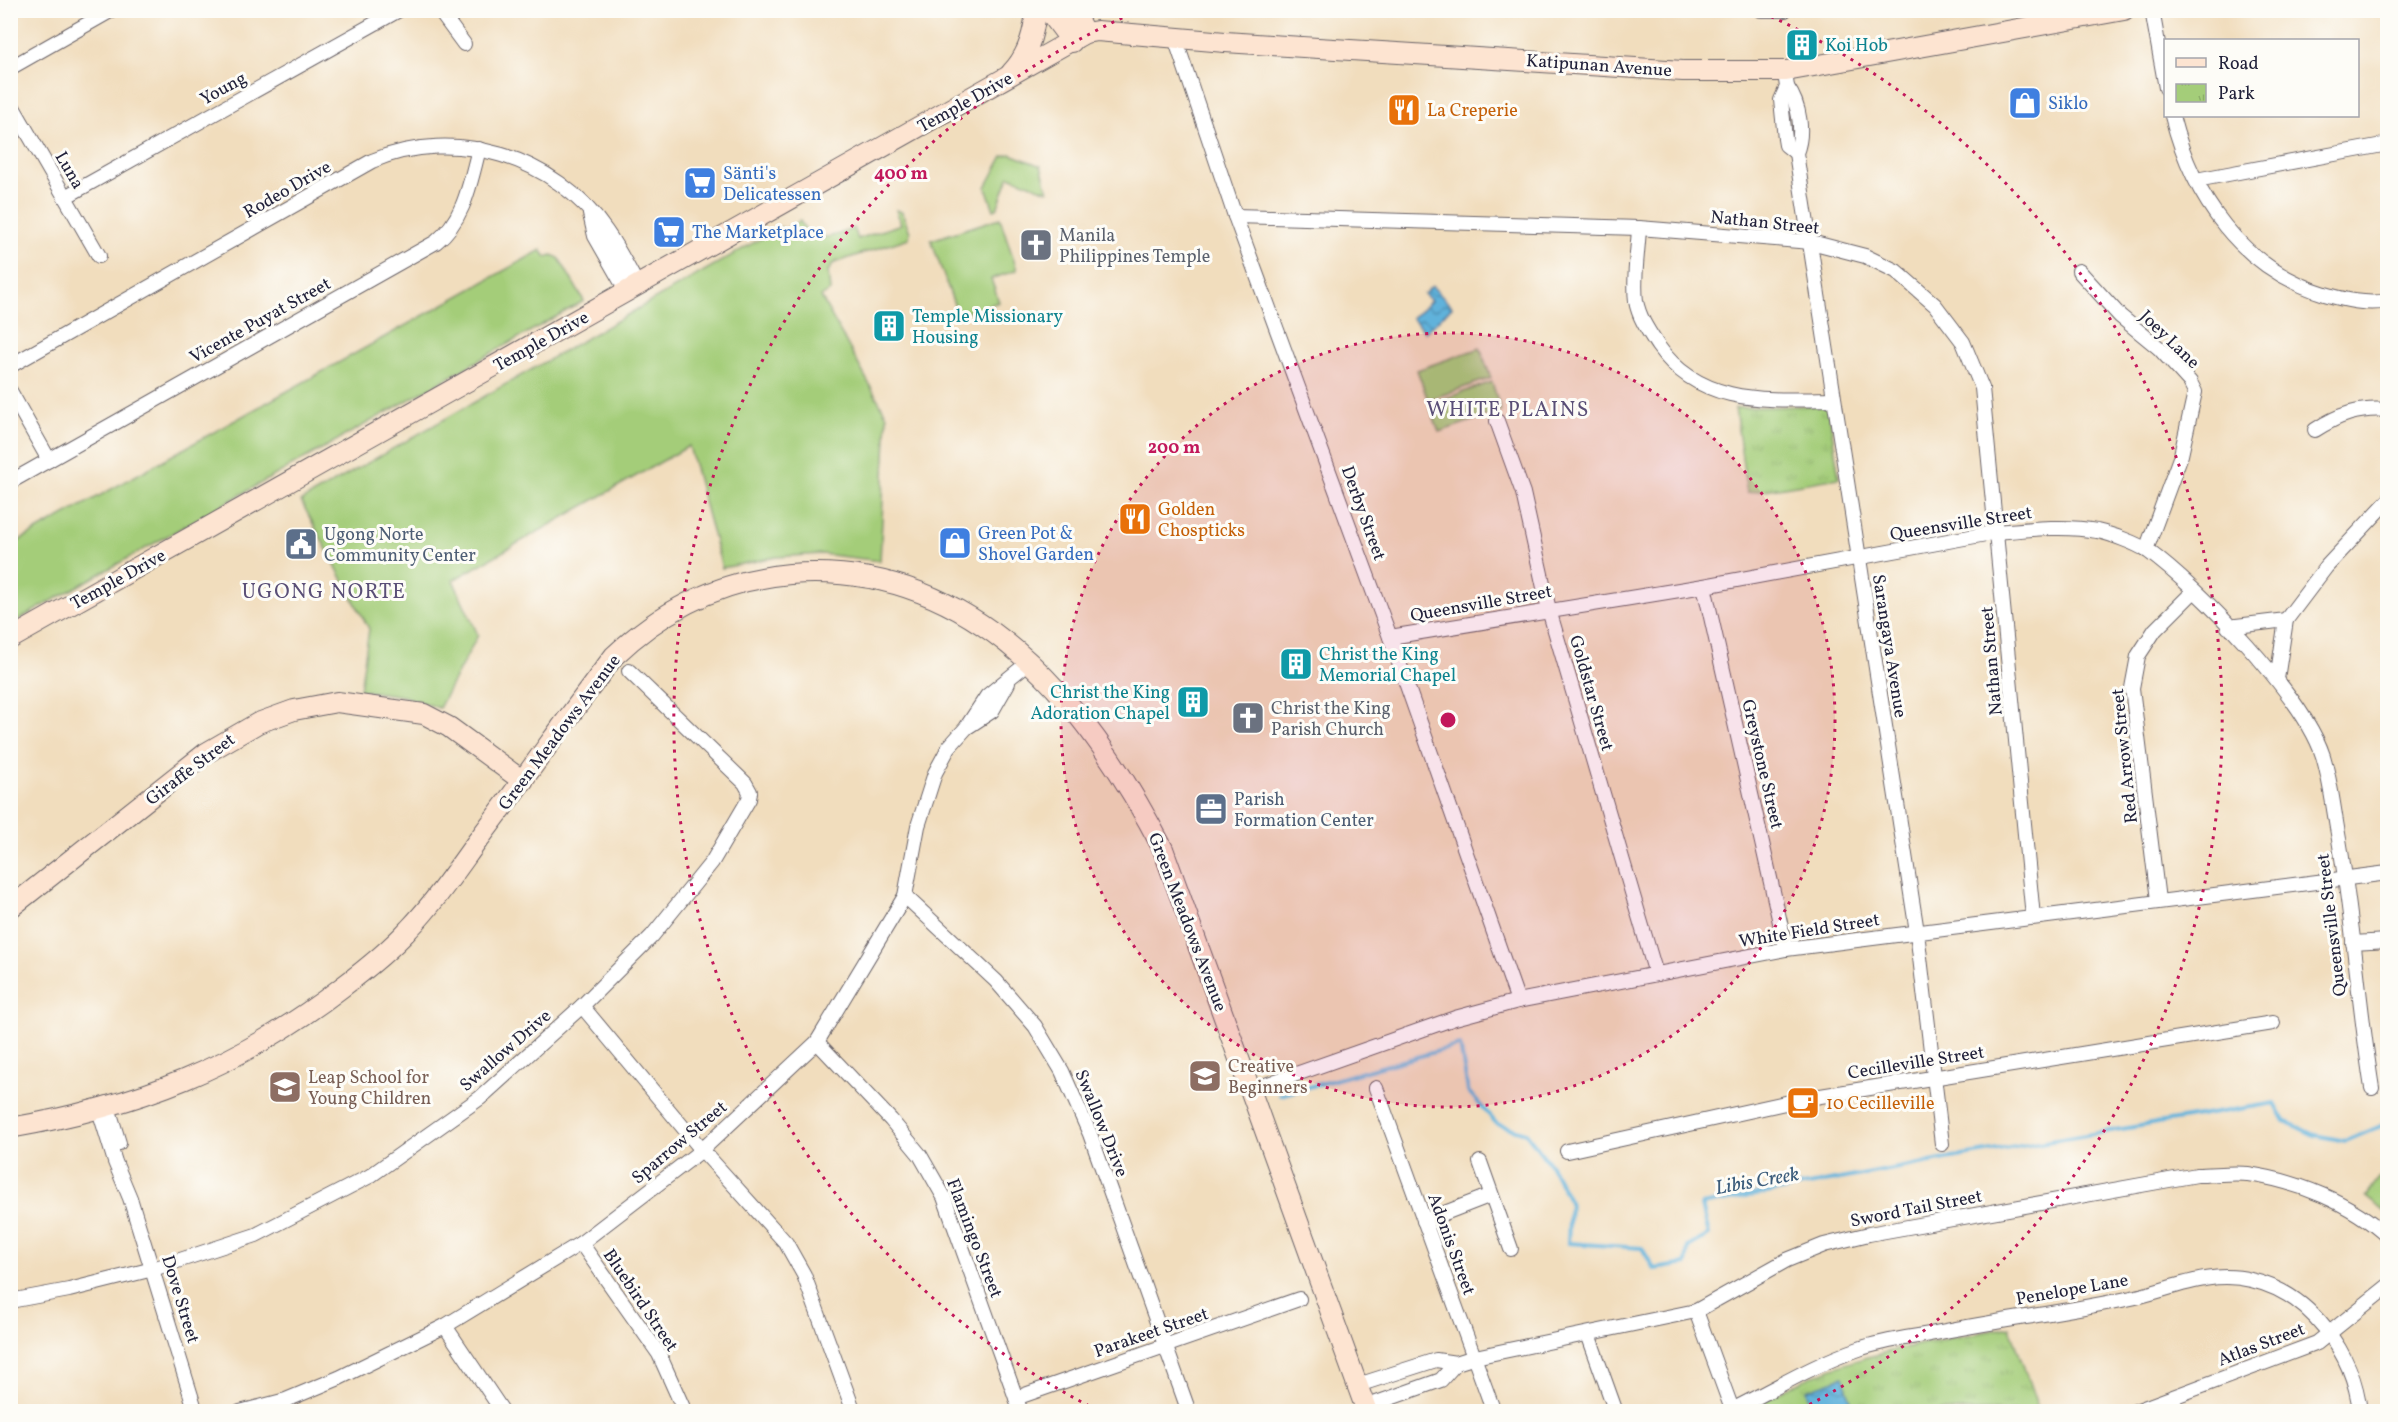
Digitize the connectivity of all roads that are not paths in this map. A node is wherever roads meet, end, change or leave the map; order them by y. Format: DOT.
graph roads {
  1 [pos="112,10"];
  2 [pos="399,10"];
  3 [pos="439,10"];
  4 [pos="1036,10"];
  5 [pos="1048,10"];
  6 [pos="1072,10"];
  7 [pos="1761,10"];
  8 [pos="1785,10"];
  9 [pos="2124,10"];
  10 [pos="2152,10"];
  11 [pos="1079,37"];
  12 [pos="1175,38"];
  13 [pos="464,44"];
  14 [pos="10,68"];
  15 [pos="2164,77"];
  16 [pos="1786,79"];
  17 [pos="1000,83"];
  18 [pos="10,102"];
  19 [pos="2172,117"];
  20 [pos="2388,144"];
  21 [pos="479,149"];
  22 [pos="2196,180"];
  23 [pos="65,196"];
  24 [pos="1235,216"];
  25 [pos="1639,228"];
  26 [pos="1811,242"];
  27 [pos="99,256"];
  28 [pos="2079,271"];
  29 [pos="632,289"];
  30 [pos="2388,301"];
  31 [pos="10,366"];
  32 [pos="10,391"];
  33 [pos="1833,399"];
  34 [pos="2388,410"];
  35 [pos="1497,421"];
  36 [pos="2315,430"];
  37 [pos="48,460"];
  38 [pos="10,482"];
  39 [pos="2388,501"];
  40 [pos="1998,532"];
  41 [pos="2146,550"];
  42 [pos="1858,559"];
  43 [pos="1704,586"];
  44 [pos="2193,592"];
  45 [pos="1549,610"];
  46 [pos="2286,620"];
  47 [pos="2228,627"];
  48 [pos="1390,638"];
  49 [pos="10,639"];
  50 [pos="1029,662"];
  51 [pos="628,671"];
  52 [pos="2277,679"];
  53 [pos="523,781"];
  54 [pos="2388,873"];
  55 [pos="2346,878"];
  56 [pos="905,896"];
  57 [pos="2158,900"];
  58 [pos="10,909"];
  59 [pos="2033,917"];
  60 [pos="1917,932"];
  61 [pos="2388,941"];
  62 [pos="2353,943"];
  63 [pos="1786,949"];
  64 [pos="1656,974"];
  65 [pos="1518,1001"];
  66 [pos="582,1006"];
  67 [pos="2273,1023"];
  68 [pos="816,1042"];
  69 [pos="1935,1077"];
  70 [pos="1376,1088"];
  71 [pos="2372,1088"];
  72 [pos="1251,1090"];
  73 [pos="104,1109"];
  74 [pos="10,1128"];
  75 [pos="1942,1144"];
  76 [pos="702,1150"];
  77 [pos="1567,1152"];
  78 [pos="1480,1162"];
  79 [pos="1491,1195"];
  80 [pos="1424,1221"];
  81 [pos="2388,1237"];
  82 [pos="580,1243"];
  83 [pos="1511,1250"];
  84 [pos="153,1269"];
  85 [pos="2388,1286"];
  86 [pos="1299,1299"];
  87 [pos="10,1301"];
  88 [pos="1696,1311"];
  89 [pos="446,1326"];
  90 [pos="2329,1332"];
  91 [pos="1588,1334"];
  92 [pos="1164,1346"];
  93 [pos="1475,1357"];
  94 [pos="1456,1363"];
  95 [pos="1358,1385"];
  96 [pos="1018,1405"];
  97 [pos="1366,1409"];
  98 [pos="1732,1411"];
  99 [pos="196,1412"];
  100 [pos="240,1412"];
  101 [pos="503,1412"];
  102 [pos="685,1412"];
  103 [pos="854,1412"];
  104 [pos="1189,1412"];
  105 [pos="1494,1412"];
  106 [pos="1616,1412"];
  107 [pos="2133,1412"];
  108 [pos="2360,1412"];
  1 -- 14 [label="street"];
  2 -- 23 [label="street, Young"];
  3 -- 13 [label="street"];
  4 -- 17 [label="street"];
  5 -- 11 [label="street"];
  6 -- 11 [label="street"];
  7 -- 8 [label="street"];
  9 -- 16 [label="street, Katipunan Avenue"];
  10 -- 15 [label="street"];
  11 -- 12 [label="street, Katipunan Avenue"];
  11 -- 17 [label="street, Temple Drive"];
  12 -- 16 [label="street, Katipunan Avenue"];
  12 -- 24 [label="street, Derby Street"];
  16 -- 26 [label="street, Sarangaya Avenue"];
  17 -- 29 [label="street, Temple Drive"];
  18 -- 23 [label="street, Luna"];
  19 -- 22 [label="street"];
  20 -- 22 [label="street"];
  21 -- 29 [label="street, Rodeo Drive"];
  21 -- 31 [label="street, Rodeo Drive"];
  21 -- 37 [label="street, Vicente Puyat Street"];
  22 -- 30 [label="street"];
  23 -- 27 [label="street, Luna"];
  24 -- 25 [label="street, Nathan Street"];
  24 -- 48 [label="street, Derby Street"];
  25 -- 26 [label="street, Nathan Street"];
  25 -- 33 [label="street"];
  26 -- 33 [label="street, Sarangaya Avenue"];
  26 -- 40 [label="street, Nathan Street"];
  28 -- 41 [label="street, Joey Lane"];
  29 -- 49 [label="street, Temple Drive"];
  32 -- 37 [label="street"];
  33 -- 42 [label="street, Sarangaya Avenue"];
  34 -- 36 [label="street"];
  35 -- 45 [label="street, Goldstar Street"];
  37 -- 38 [label="street, Vicente Puyat Street"];
  39 -- 46 [label="street"];
  40 -- 41 [label="street, Queensville Street"];
  40 -- 42 [label="street, Queensville Street"];
  40 -- 59 [label="street, Nathan Street"];
  41 -- 44 [label="street, Queensville Street"];
  42 -- 43 [label="street, Queensville Street"];
  42 -- 60 [label="street, Sarangaya Avenue"];
  43 -- 45 [label="street, Queensville Street"];
  43 -- 63 [label="street, Greystone Street"];
  44 -- 47 [label="street, Queensville Street"];
  44 -- 57 [label="street, Red Arrow Street"];
  45 -- 48 [label="street, Queensville Street"];
  45 -- 64 [label="street, Goldstar Street"];
  46 -- 47 [label="street"];
  46 -- 52 [label="street"];
  47 -- 52 [label="street, Queensville Street"];
  48 -- 65 [label="street, Derby Street"];
  50 -- 53 [label="street, Green Meadows Avenue"];
  50 -- 56 [label="street, Sparrow Street"];
  50 -- 72 [label="street, Green Meadows Avenue"];
  51 -- 66 [label="street, Swallow Drive"];
  52 -- 55 [label="street, Queensville Street"];
  53 -- 58 [label="street, Giraffe Street"];
  53 -- 73 [label="street, Green Meadows Avenue"];
  54 -- 55 [label="street, White Field Street"];
  55 -- 57 [label="street, White Field Street"];
  55 -- 62 [label="street, Queensville Street"];
  56 -- 68 [label="street, Sparrow Street"];
  56 -- 92 [label="street, Swallow Drive"];
  57 -- 59 [label="street, White Field Street"];
  59 -- 60 [label="street, White Field Street"];
  60 -- 63 [label="street, White Field Street"];
  60 -- 69 [label="street, Sarangaya Avenue"];
  61 -- 62 [label="street"];
  62 -- 71 [label="street, Queensville Street"];
  63 -- 64 [label="street, White Field Street"];
  64 -- 65 [label="street, White Field Street"];
  65 -- 72 [label="street, White Field Street"];
  66 -- 76 [label="street"];
  66 -- 84 [label="street, Swallow Drive"];
  67 -- 69 [label="street, Cecilleville Street"];
  68 -- 76 [label="street, Sparrow Street"];
  68 -- 96 [label="street, Flamingo Street"];
  69 -- 75 [label="street, Sarangaya Avenue"];
  69 -- 77 [label="street, Cecilleville Street"];
  70 -- 80 [label="street, Adonis Street"];
  72 -- 95 [label="street, Green Meadows Avenue"];
  73 -- 74 [label="street, Green Meadows Avenue"];
  73 -- 84 [label="street, Dove Street"];
  76 -- 82 [label="street, Sparrow Street"];
  76 -- 103 [label="street"];
  78 -- 79 [label="street"];
  79 -- 80 [label="street"];
  79 -- 83 [label="street"];
  80 -- 93 [label="street, Adonis Street"];
  81 -- 88 [label="street, Sword Tail Street"];
  82 -- 89 [label="street, Sparrow Street"];
  82 -- 102 [label="street, Bluebird Street"];
  84 -- 87 [label="street, Swallow Drive"];
  84 -- 99 [label="street, Dove Street"];
  85 -- 90 [label="street, Atlas Street"];
  86 -- 92 [label="street, Parakeet Street"];
  88 -- 91 [label="street, Sword Tail Street"];
  88 -- 98 [label="street"];
  89 -- 100 [label="street, Sparrow Street"];
  89 -- 101 [label="street"];
  90 -- 98 [label="street, Penelope Lane"];
  90 -- 107 [label="street, Atlas Street"];
  90 -- 108 [label="street, Penelope Lane"];
  91 -- 93 [label="street, Sword Tail Street"];
  91 -- 106 [label="street"];
  92 -- 96 [label="street, Parakeet Street"];
  92 -- 104 [label="street, Swallow Drive"];
  93 -- 94 [label="street, Sword Tail Street"];
  93 -- 105 [label="street, Adonis Street"];
  94 -- 95 [label="street, Sword Tail Street"];
  94 -- 97 [label="street, Sword Tail Street"];
  95 -- 97 [label="street, Green Meadows Avenue"];
}
